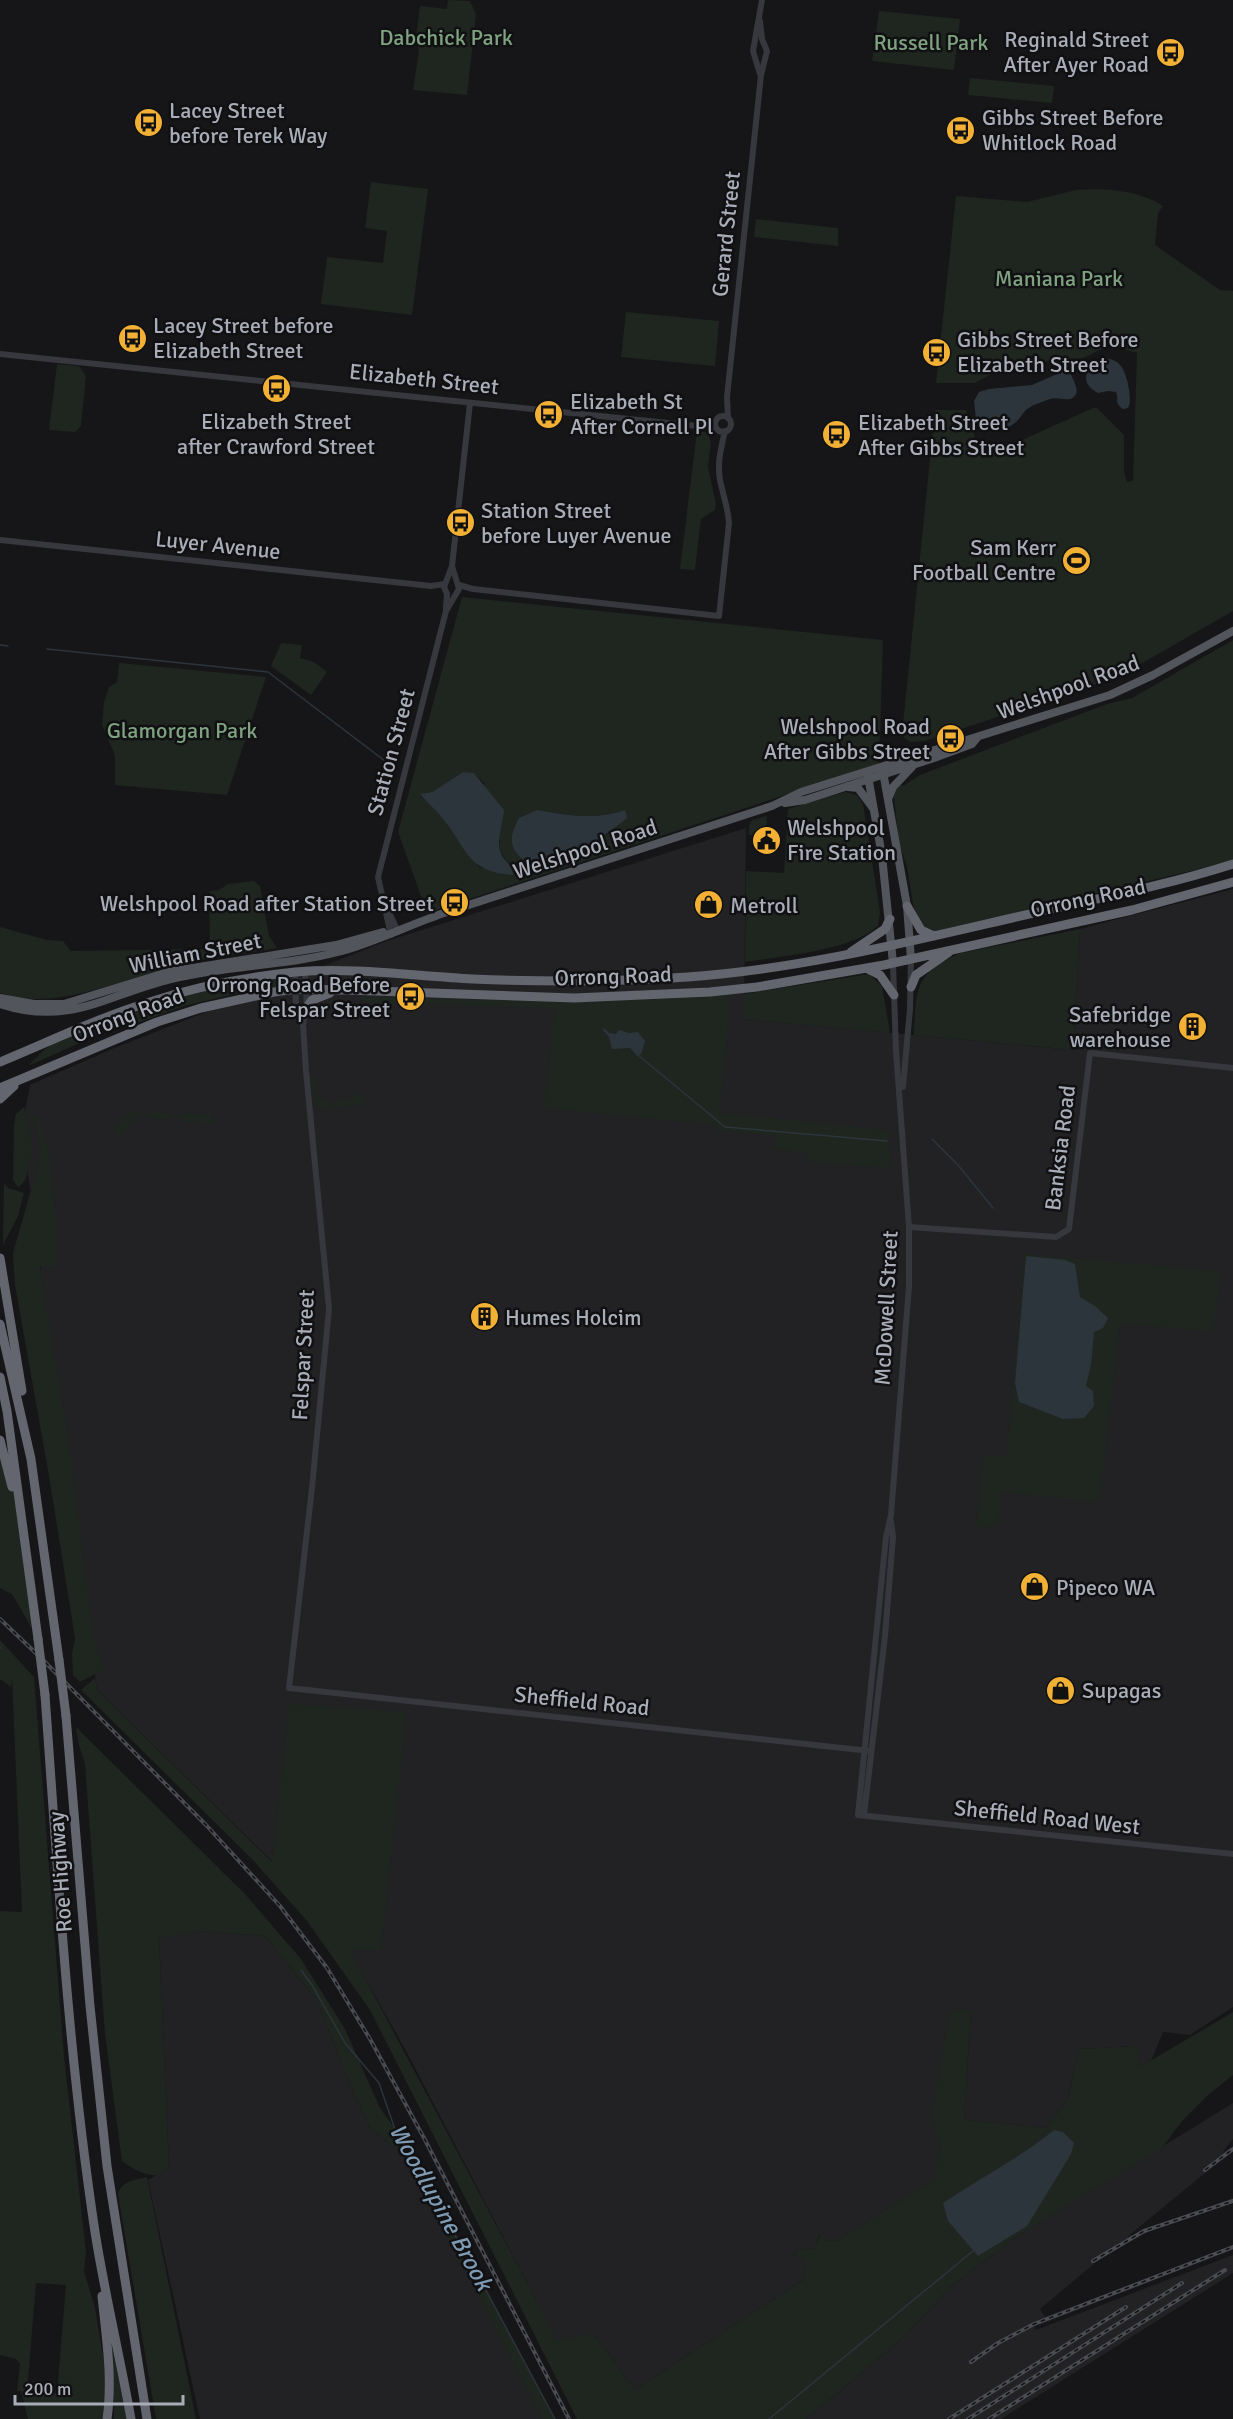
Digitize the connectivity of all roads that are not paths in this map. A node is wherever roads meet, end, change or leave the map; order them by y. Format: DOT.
graph roads {
  1 [pos="762,0"];
  2 [pos="760,21"];
  3 [pos="760,75"];
  4 [pos="0,354"];
  5 [pos="727,397"];
  6 [pos="470,403"];
  7 [pos="720,417"];
  8 [pos="728,418"];
  9 [pos="716,427"];
  10 [pos="725,431"];
  11 [pos="720,451"];
  12 [pos="0,540"];
  13 [pos="451,588"];
  14 [pos="1233,631"];
  15 [pos="977,738"];
  16 [pos="914,765"];
  17 [pos="883,770"];
  18 [pos="867,771"];
  19 [pos="869,780"];
  20 [pos="848,787"];
  21 [pos="889,797"];
  22 [pos="772,806"];
  23 [pos="875,811"];
  24 [pos="1233,864"];
  25 [pos="1233,882"];
  26 [pos="907,906"];
  27 [pos="890,919"];
  28 [pos="394,931"];
  29 [pos="935,936"];
  30 [pos="911,941"];
  31 [pos="892,946"];
  32 [pos="956,948"];
  33 [pos="844,956"];
  34 [pos="911,959"];
  35 [pos="893,963"];
  36 [pos="865,969"];
  37 [pos="300,972"];
  38 [pos="912,987"];
  39 [pos="300,989"];
  40 [pos="347,990"];
  41 [pos="894,994"];
  42 [pos="0,998"];
  43 [pos="0,1005"];
  44 [pos="307,1007"];
  45 [pos="303,1024"];
  46 [pos="1,1061"];
  47 [pos="1233,1068"];
  48 [pos="26,1077"];
  49 [pos="0,1088"];
  50 [pos="0,1099"];
  51 [pos="901,1103"];
  52 [pos="909,1227"];
  53 [pos="0,1258"];
  54 [pos="0,1324"];
  55 [pos="0,1377"];
  56 [pos="0,1440"];
  57 [pos="31,1459"];
  58 [pos="23,1527"];
  59 [pos="289,1688"];
  60 [pos="867,1750"];
  61 [pos="861,1815"];
  62 [pos="1233,1854"];
  63 [pos="96,2234"];
  64 [pos="107,2419"];
  65 [pos="131,2419"];
  66 [pos="147,2419"];
  1 -- 2 [label="street, Gerard Street"];
  2 -- 3 [label="street, Gerard Street"];
  2 -- 3 [label="street, Gerard Street"];
  3 -- 5 [label="street, Gerard Street"];
  4 -- 6 [label="street, Elizabeth Street"];
  5 -- 7 [label="street, Gerard Street"];
  5 -- 8 [label="street, Gerard Street"];
  6 -- 9 [label="street, Elizabeth Street"];
  6 -- 13 [label="street, Station Street"];
  7 -- 8 [label="street"];
  7 -- 9 [label="street"];
  8 -- 10 [label="street, Gerard Street"];
  9 -- 10 [label="street, Elizabeth Street"];
  9 -- 11 [label="street"];
  10 -- 11 [label="street"];
  11 -- 13 [label="street"];
  12 -- 13 [label="street, Luyer Avenue"];
  13 -- 28 [label="street, Station Street"];
  14 -- 15 [label="main road, Welshpool Road"];
  15 -- 16 [label="main road, Welshpool Road"];
  15 -- 17 [label="main road, Welshpool Road"];
  16 -- 17 [label="main road, Welshpool Road"];
  16 -- 21 [label="main road"];
  17 -- 18 [label="main road, Welshpool Road"];
  17 -- 19 [label="main road, Welshpool Road"];
  17 -- 21 [label="main road, McDowell Street"];
  18 -- 19 [label="main road, McDowell Street"];
  18 -- 22 [label="main road, Welshpool Road"];
  19 -- 20 [label="main road, Welshpool Road"];
  19 -- 23 [label="main road, McDowell Street"];
  20 -- 22 [label="main road, Welshpool Road"];
  20 -- 23 [label="main road"];
  21 -- 26 [label="main road, McDowell Street"];
  22 -- 28 [label="main road, Welshpool Road"];
  23 -- 27 [label="main road, McDowell Street"];
  24 -- 29 [label="highway, Orrong Road"];
  25 -- 32 [label="highway, Orrong Road"];
  26 -- 29 [label="highway"];
  26 -- 30 [label="main road, McDowell Street"];
  27 -- 31 [label="main road, McDowell Street"];
  27 -- 33 [label="highway"];
  28 -- 42 [label="main road, William Street"];
  28 -- 43 [label="main road, William Street"];
  29 -- 30 [label="highway, Orrong Road"];
  30 -- 31 [label="highway, Orrong Road"];
  30 -- 34 [label="main road, McDowell Street"];
  31 -- 33 [label="highway, Orrong Road"];
  31 -- 35 [label="main road, McDowell Street"];
  32 -- 34 [label="highway, Orrong Road"];
  32 -- 38 [label="highway"];
  33 -- 37 [label="highway, Orrong Road"];
  34 -- 35 [label="highway, Orrong Road"];
  34 -- 38 [label="street, McDowell Street"];
  35 -- 36 [label="highway, Orrong Road"];
  35 -- 41 [label="street, McDowell Street"];
  36 -- 40 [label="highway, Orrong Road"];
  36 -- 41 [label="highway"];
  37 -- 39 [label="street, Felspar Street"];
  37 -- 39 [label="street, Felspar Street"];
  37 -- 46 [label="highway, Orrong Road"];
  38 -- 51 [label="street, McDowell Street"];
  39 -- 40 [label="highway, Orrong Road"];
  39 -- 44 [label="street, Felspar Street"];
  39 -- 45 [label="street, Felspar Street"];
  39 -- 48 [label="highway, Orrong Road"];
  40 -- 44 [label="highway"];
  41 -- 51 [label="street, McDowell Street"];
  44 -- 45 [label="street, Felspar Street"];
  45 -- 59 [label="street, Felspar Street"];
  47 -- 52 [label="street, Banksia Road"];
  48 -- 49 [label="highway, Orrong Road"];
  48 -- 50 [label="highway"];
  51 -- 52 [label="street, McDowell Street"];
  52 -- 60 [label="street, McDowell Street"];
  53 -- 57 [label="highway"];
  54 -- 57 [label="highway, Roe Highway"];
  55 -- 58 [label="highway, Roe Highway"];
  56 -- 58 [label="highway"];
  57 -- 66 [label="highway, Roe Highway, bridge"];
  58 -- 63 [label="highway, Roe Highway, bridge"];
  59 -- 60 [label="street, Sheffield Road"];
  60 -- 61 [label="street, McDowell Street"];
  61 -- 62 [label="street, Sheffield Road West"];
  63 -- 64 [label="highway"];
  63 -- 65 [label="highway, Roe Highway"];
}
